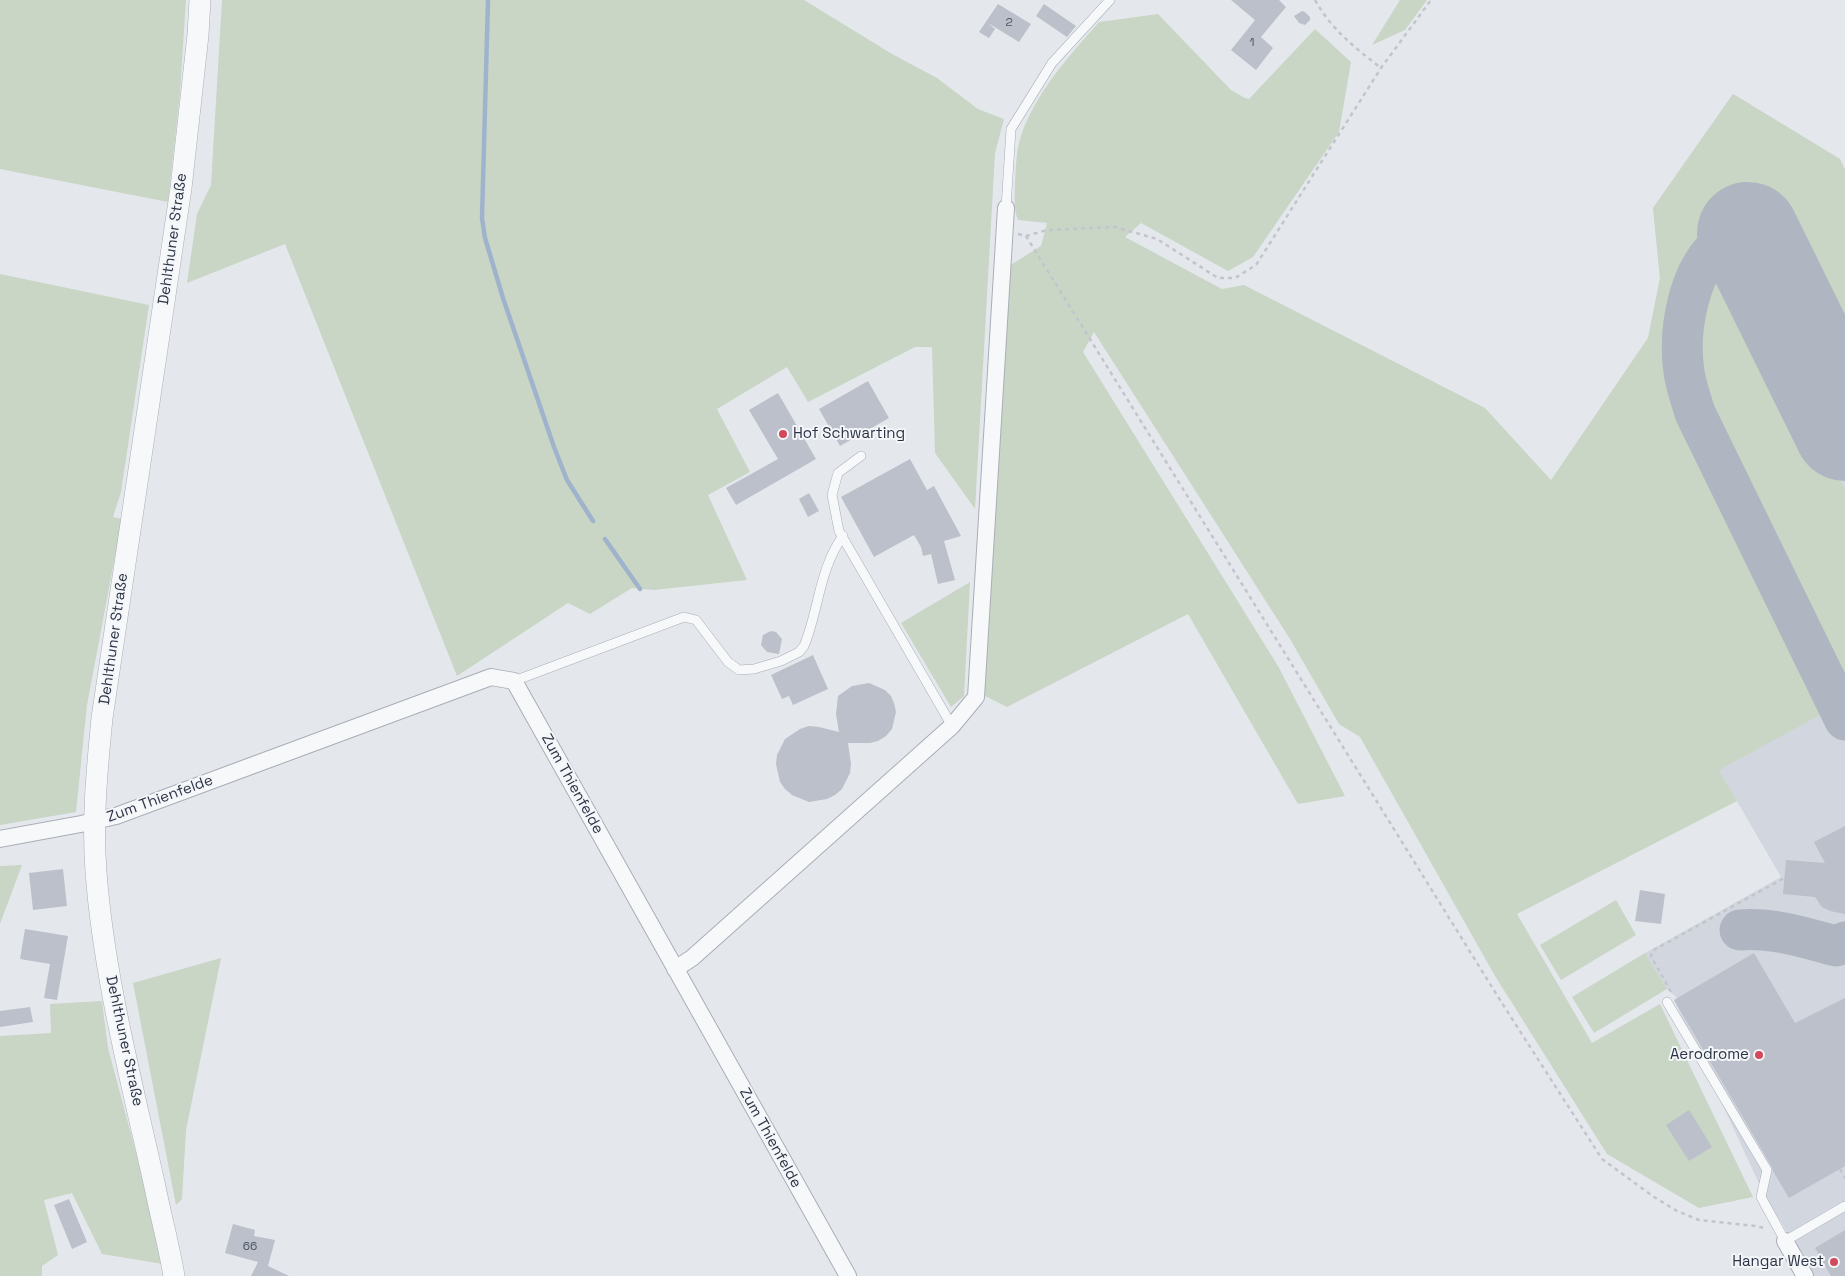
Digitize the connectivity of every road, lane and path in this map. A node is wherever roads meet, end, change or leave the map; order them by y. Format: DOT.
graph roads {
  1 [pos="200,0"];
  2 [pos="1110,0"];
  3 [pos="1315,0"];
  4 [pos="1431,0"];
  5 [pos="1381,68"];
  6 [pos="1006,208"];
  7 [pos="1005,231"];
  8 [pos="1026,236"];
  9 [pos="861,456"];
  10 [pos="843,536"];
  11 [pos="514,681"];
  12 [pos="952,726"];
  13 [pos="95,821"];
  14 [pos="0,839"];
  15 [pos="1784,878"];
  16 [pos="675,969"];
  17 [pos="1668,1002"];
  18 [pos="1840,1169"];
  19 [pos="1845,1178"];
  20 [pos="1845,1206"];
  21 [pos="1785,1241"];
  22 [pos="174,1276"];
  23 [pos="848,1276"];
  24 [pos="1806,1276"];
  1 -- 13 [label="street, Dehlthuner Straße"];
  2 -- 6 [label="lane"];
  3 -- 5 [label="path"];
  4 -- 5 [label="path"];
  5 -- 8 [label="path"];
  6 -- 7 [label="street"];
  7 -- 8 [label="path"];
  7 -- 12 [label="street"];
  8 -- 21 [label="path"];
  9 -- 10 [label="lane"];
  10 -- 11 [label="lane"];
  10 -- 12 [label="lane"];
  11 -- 13 [label="street, Zum Thienfelde"];
  11 -- 16 [label="street, Zum Thienfelde"];
  12 -- 16 [label="street"];
  13 -- 14 [label="street, Zum Thienfelde"];
  13 -- 22 [label="street, Dehlthuner Straße"];
  15 -- 17 [label="path"];
  16 -- 23 [label="street, Zum Thienfelde"];
  17 -- 21 [label="lane"];
  18 -- 19 [label="path"];
  20 -- 21 [label="lane"];
  21 -- 24 [label="street"];
}
